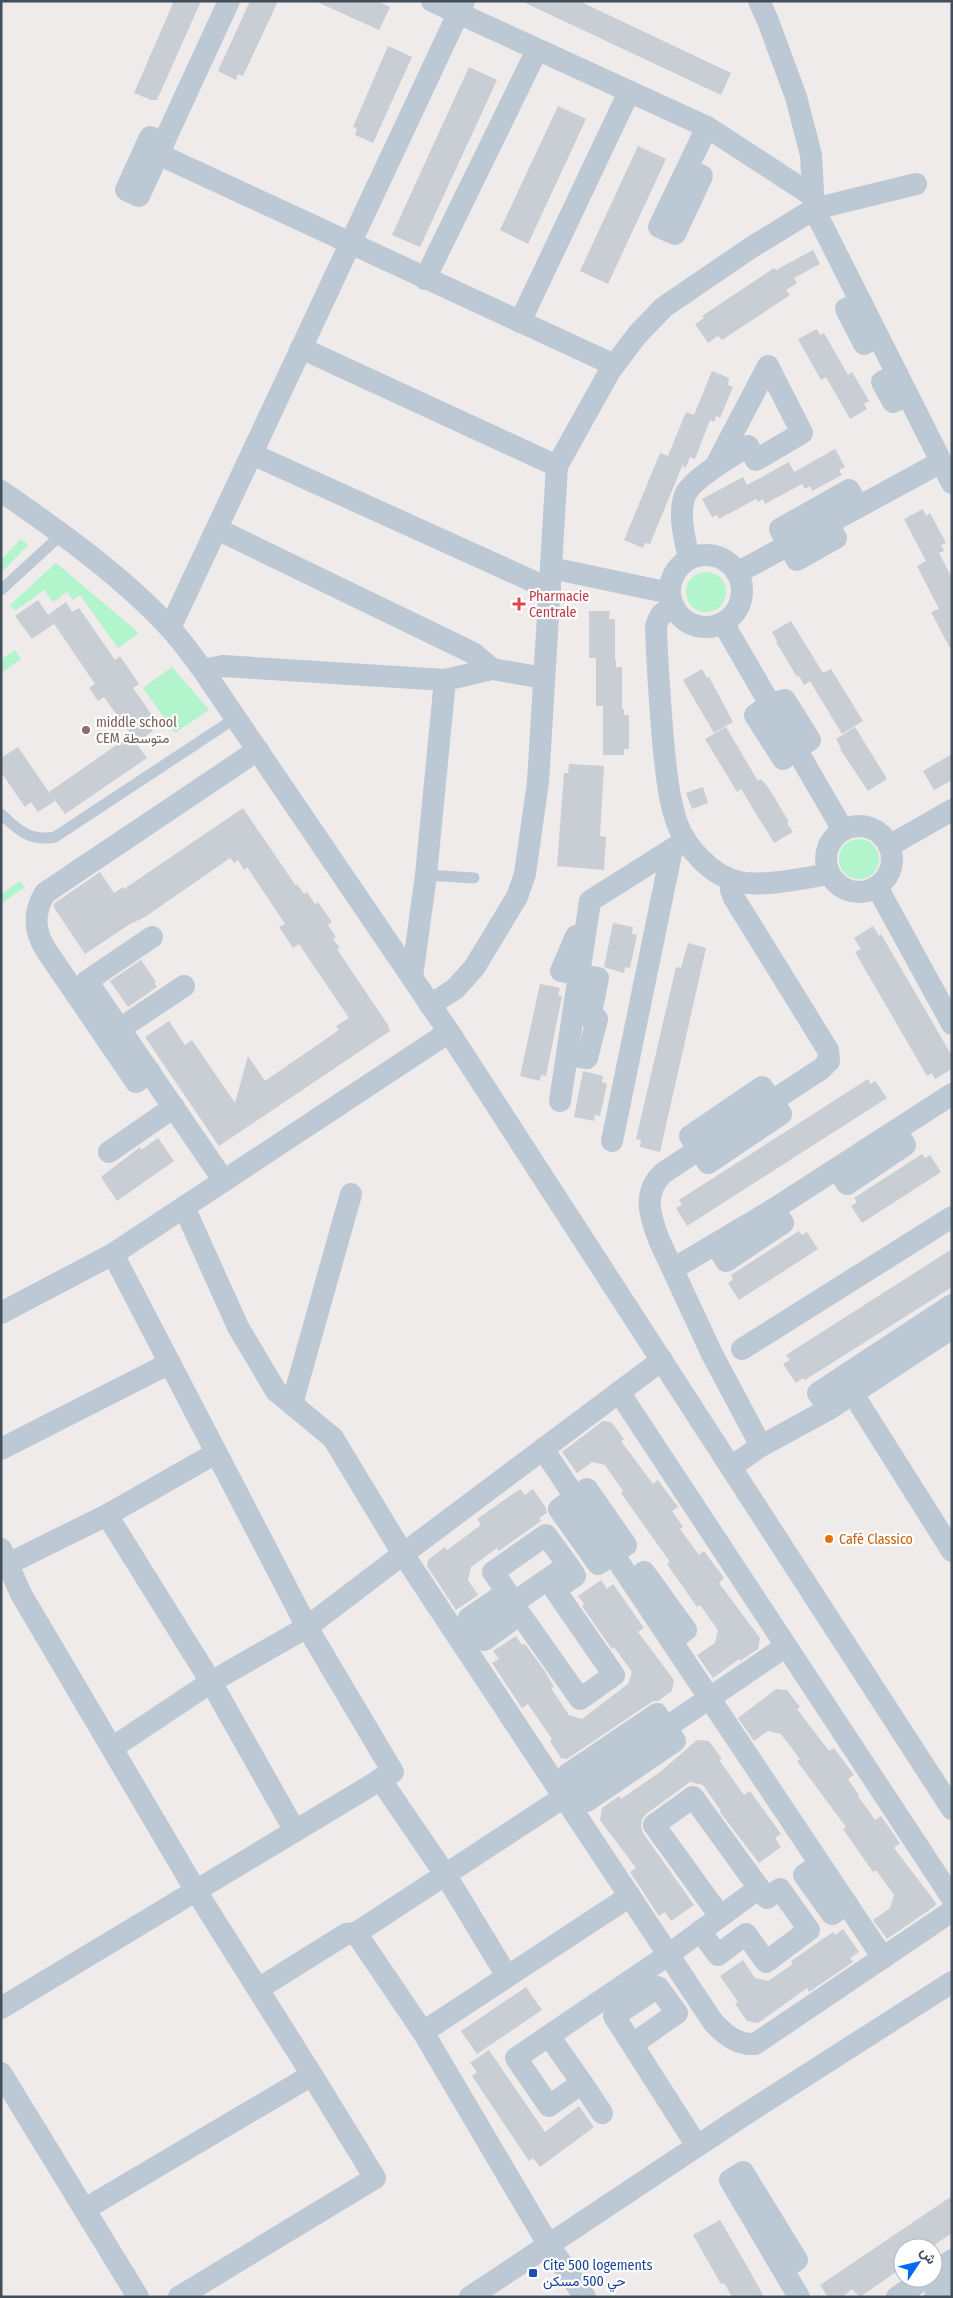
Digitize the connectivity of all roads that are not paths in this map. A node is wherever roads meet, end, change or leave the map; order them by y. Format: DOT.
graph roads {
  1 [pos="229,1"];
  2 [pos="433,1"];
  3 [pos="759,1"];
  4 [pos="474,18"];
  5 [pos="536,49"];
  6 [pos="632,93"];
  7 [pos="699,124"];
  8 [pos="687,169"];
  9 [pos="916,184"];
  10 [pos="814,202"];
  11 [pos="350,244"];
  12 [pos="426,279"];
  13 [pos="520,322"];
  14 [pos="301,348"];
  15 [pos="614,365"];
  16 [pos="252,454"];
  17 [pos="941,462"];
  18 [pos="716,465"];
  19 [pos="558,466"];
  20 [pos="952,483"];
  21 [pos="1,491"];
  22 [pos="858,507"];
  23 [pos="217,529"];
  24 [pos="62,534"];
  25 [pos="789,545"];
  26 [pos="689,559"];
  27 [pos="737,573"];
  28 [pos="550,579"];
  29 [pos="1,590"];
  30 [pos="672,600"];
  31 [pos="722,623"];
  32 [pos="170,628"];
  33 [pos="492,669"];
  34 [pos="203,670"];
  35 [pos="544,678"];
  36 [pos="445,680"];
  37 [pos="236,717"];
  38 [pos="258,750"];
  39 [pos="952,810"];
  40 [pos="1,814"];
  41 [pos="843,830"];
  42 [pos="679,845"];
  43 [pos="889,846"];
  44 [pos="829,874"];
  45 [pos="426,875"];
  46 [pos="474,878"];
  47 [pos="732,880"];
  48 [pos="877,887"];
  49 [pos="152,937"];
  50 [pos="412,977"];
  51 [pos="184,986"];
  52 [pos="430,1005"];
  53 [pos="948,1011"];
  54 [pos="449,1032"];
  55 [pos="113,1033"];
  56 [pos="952,1094"];
  57 [pos="560,1101"];
  58 [pos="772,1101"];
  59 [pos="174,1107"];
  60 [pos="612,1141"];
  61 [pos="698,1149"];
  62 [pos="109,1152"];
  63 [pos="224,1181"];
  64 [pos="351,1194"];
  65 [pos="184,1208"];
  66 [pos="952,1216"];
  67 [pos="113,1254"];
  68 [pos="672,1269"];
  69 [pos="952,1305"];
  70 [pos="1,1313"];
  71 [pos="950,1332"];
  72 [pos="742,1349"];
  73 [pos="662,1360"];
  74 [pos="170,1363"];
  75 [pos="619,1392"];
  76 [pos="853,1394"];
  77 [pos="292,1404"];
  78 [pos="828,1409"];
  79 [pos="760,1446"];
  80 [pos="1,1449"];
  81 [pos="543,1449"];
  82 [pos="216,1453"];
  83 [pos="732,1467"];
  84 [pos="575,1498"];
  85 [pos="107,1515"];
  86 [pos="952,1551"];
  87 [pos="404,1554"];
  88 [pos="613,1554"];
  89 [pos="4,1556"];
  90 [pos="568,1565"];
  91 [pos="307,1627"];
  92 [pos="468,1634"];
  93 [pos="786,1646"];
  94 [pos="211,1682"];
  95 [pos="709,1698"];
  96 [pos="666,1727"];
  97 [pos="112,1748"];
  98 [pos="380,1780"];
  99 [pos="571,1793"];
  100 [pos="952,1809"];
  101 [pos="295,1831"];
  102 [pos="814,1856"];
  103 [pos="445,1874"];
  104 [pos="759,1888"];
  105 [pos="196,1891"];
  106 [pos="630,1896"];
  107 [pos="843,1898"];
  108 [pos="952,1898"];
  109 [pos="952,1911"];
  110 [pos="720,1916"];
  111 [pos="700,1931"];
  112 [pos="356,1933"];
  113 [pos="668,1955"];
  114 [pos="883,1958"];
  115 [pos="507,1976"];
  116 [pos="952,1982"];
  117 [pos="258,1989"];
  118 [pos="1,2008"];
  119 [pos="424,2032"];
  120 [pos="549,2036"];
  121 [pos="633,2044"];
  122 [pos="1,2072"];
  123 [pos="312,2075"];
  124 [pos="582,2083"];
  125 [pos="602,2113"];
  126 [pos="697,2146"];
  127 [pos="85,2209"];
  128 [pos="548,2244"];
  129 [pos="783,2269"];
  130 [pos="952,2286"];
  131 [pos="910,2288"];
  132 [pos="579,2294"];
  133 [pos="138,2297"];
  134 [pos="179,2297"];
  135 [pos="470,2297"];
  136 [pos="799,2297"];
  137 [pos="897,2297"];
  138 [pos="934,2297"];
  1 -- 11 [label="street"];
  2 -- 4 [label="street"];
  3 -- 10 [label="street"];
  4 -- 5 [label="street"];
  4 -- 11 [label="street"];
  5 -- 6 [label="street"];
  5 -- 12 [label="street"];
  6 -- 7 [label="street"];
  6 -- 13 [label="street"];
  7 -- 8 [label="street"];
  7 -- 10 [label="street"];
  9 -- 10 [label="street"];
  10 -- 15 [label="street"];
  10 -- 17 [label="street"];
  11 -- 12 [label="street"];
  11 -- 14 [label="street"];
  12 -- 13 [label="street"];
  13 -- 15 [label="street"];
  14 -- 16 [label="street"];
  14 -- 19 [label="street"];
  15 -- 19 [label="street"];
  16 -- 23 [label="street"];
  16 -- 28 [label="street"];
  17 -- 20 [label="street"];
  17 -- 22 [label="street"];
  18 -- 18 [label="street"];
  18 -- 26 [label="street"];
  19 -- 28 [label="street"];
  21 -- 24 [label="street"];
  22 -- 25 [label="street"];
  22 -- 25 [label="street"];
  23 -- 32 [label="street"];
  23 -- 33 [label="street"];
  24 -- 29 [label="lane"];
  24 -- 32 [label="street"];
  25 -- 27 [label="street"];
  26 -- 27 [label="street"];
  26 -- 30 [label="street"];
  27 -- 31 [label="street"];
  28 -- 30 [label="street"];
  28 -- 35 [label="street"];
  30 -- 31 [label="street"];
  30 -- 42 [label="street"];
  31 -- 41 [label="street"];
  32 -- 34 [label="street"];
  33 -- 35 [label="street"];
  33 -- 36 [label="street"];
  34 -- 36 [label="street"];
  34 -- 37 [label="street"];
  35 -- 52 [label="street"];
  36 -- 45 [label="street"];
  37 -- 38 [label="street"];
  37 -- 40 [label="lane"];
  38 -- 50 [label="street"];
  38 -- 55 [label="street"];
  39 -- 43 [label="street"];
  41 -- 43 [label="street"];
  41 -- 44 [label="street"];
  42 -- 47 [label="street"];
  42 -- 57 [label="street"];
  42 -- 60 [label="street"];
  43 -- 48 [label="street"];
  44 -- 47 [label="street"];
  44 -- 48 [label="street"];
  45 -- 46 [label="lane"];
  45 -- 50 [label="street"];
  47 -- 58 [label="street"];
  48 -- 53 [label="street"];
  49 -- 55 [label="street"];
  50 -- 52 [label="street"];
  51 -- 55 [label="street"];
  52 -- 54 [label="street"];
  54 -- 63 [label="street"];
  54 -- 73 [label="street"];
  55 -- 59 [label="street"];
  56 -- 68 [label="street"];
  58 -- 61 [label="street"];
  58 -- 61 [label="street"];
  59 -- 62 [label="street"];
  59 -- 63 [label="street"];
  61 -- 68 [label="street"];
  63 -- 65 [label="street"];
  64 -- 77 [label="street"];
  65 -- 67 [label="street"];
  65 -- 77 [label="street"];
  66 -- 72 [label="street"];
  67 -- 70 [label="street"];
  67 -- 74 [label="street"];
  68 -- 79 [label="street"];
  69 -- 78 [label="street"];
  71 -- 76 [label="street"];
  73 -- 75 [label="street"];
  73 -- 83 [label="street"];
  74 -- 80 [label="street"];
  74 -- 82 [label="street"];
  75 -- 81 [label="street"];
  75 -- 93 [label="street"];
  76 -- 78 [label="street"];
  76 -- 86 [label="street"];
  77 -- 87 [label="street"];
  78 -- 79 [label="street"];
  79 -- 83 [label="street"];
  81 -- 84 [label="street"];
  81 -- 87 [label="street"];
  82 -- 85 [label="street"];
  82 -- 91 [label="street"];
  83 -- 100 [label="street"];
  84 -- 88 [label="street"];
  84 -- 88 [label="street"];
  85 -- 89 [label="street"];
  85 -- 94 [label="street"];
  87 -- 91 [label="street"];
  87 -- 92 [label="street"];
  88 -- 95 [label="street"];
  89 -- 97 [label="street"];
  90 -- 92 [label="street"];
  90 -- 92 [label="street"];
  90 -- 92 [label="street"];
  91 -- 94 [label="street"];
  91 -- 98 [label="street"];
  92 -- 99 [label="street"];
  93 -- 95 [label="street"];
  93 -- 108 [label="street"];
  94 -- 97 [label="street"];
  94 -- 101 [label="street"];
  95 -- 96 [label="street"];
  95 -- 102 [label="street"];
  96 -- 99 [label="street"];
  96 -- 99 [label="street"];
  97 -- 105 [label="street"];
  98 -- 101 [label="street"];
  98 -- 103 [label="street"];
  99 -- 103 [label="street"];
  99 -- 106 [label="street"];
  101 -- 105 [label="street"];
  102 -- 107 [label="street"];
  102 -- 107 [label="street"];
  103 -- 112 [label="street"];
  103 -- 115 [label="street"];
  104 -- 110 [label="street"];
  104 -- 110 [label="street"];
  104 -- 111 [label="street"];
  105 -- 117 [label="street"];
  105 -- 118 [label="street"];
  106 -- 113 [label="street"];
  106 -- 115 [label="street"];
  107 -- 114 [label="street"];
  109 -- 114 [label="street"];
  110 -- 111 [label="street"];
  111 -- 113 [label="street"];
  112 -- 117 [label="street"];
  112 -- 119 [label="street"];
  113 -- 114 [label="street"];
  113 -- 120 [label="street"];
  115 -- 119 [label="street"];
  116 -- 126 [label="street"];
  117 -- 123 [label="street"];
  119 -- 128 [label="street"];
  120 -- 124 [label="street"];
  120 -- 124 [label="street"];
  121 -- 126 [label="street"];
  122 -- 127 [label="street"];
  123 -- 127 [label="street"];
  123 -- 134 [label="street"];
  124 -- 125 [label="street"];
  126 -- 128 [label="street"];
  127 -- 133 [label="street"];
  128 -- 132 [label="street"];
  128 -- 135 [label="street"];
  129 -- 136 [label="street"];
  130 -- 138 [label="street"];
  131 -- 137 [label="street"];
}
